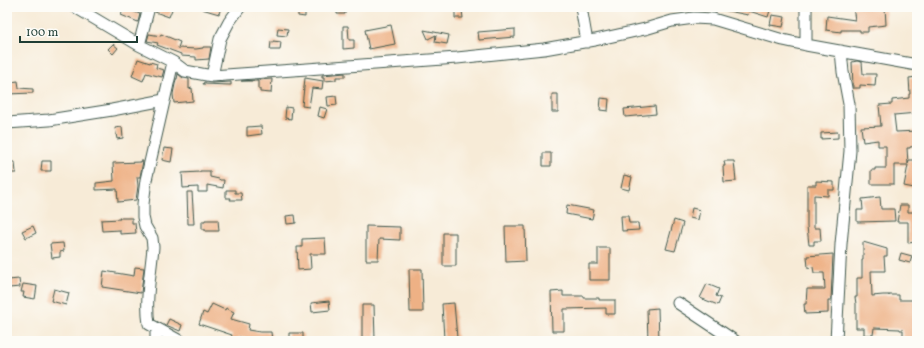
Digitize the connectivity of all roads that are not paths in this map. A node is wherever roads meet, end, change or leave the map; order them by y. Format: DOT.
graph roads {
  1 [pos="75,7"];
  2 [pos="149,7"];
  3 [pos="240,7"];
  4 [pos="581,7"];
  5 [pos="806,7"];
  6 [pos="587,42"];
  7 [pos="139,45"];
  8 [pos="806,45"];
  9 [pos="841,51"];
  10 [pos="173,62"];
  11 [pos="917,65"];
  12 [pos="212,76"];
  13 [pos="164,100"];
  14 [pos="7,122"];
  15 [pos="678,303"];
  16 [pos="156,328"];
  17 [pos="156,341"];
  18 [pos="180,341"];
  19 [pos="734,341"];
  20 [pos="836,341"];
  1 -- 7 [label="street"];
  2 -- 7 [label="street"];
  3 -- 12 [label="street"];
  4 -- 6 [label="street"];
  5 -- 8 [label="street"];
  6 -- 8 [label="street"];
  6 -- 12 [label="street"];
  7 -- 10 [label="street"];
  8 -- 9 [label="street"];
  9 -- 11 [label="street"];
  9 -- 20 [label="street"];
  10 -- 12 [label="street"];
  10 -- 13 [label="street"];
  13 -- 14 [label="street"];
  13 -- 16 [label="street"];
  15 -- 19 [label="street"];
  16 -- 17 [label="street"];
  16 -- 18 [label="street"];
}
